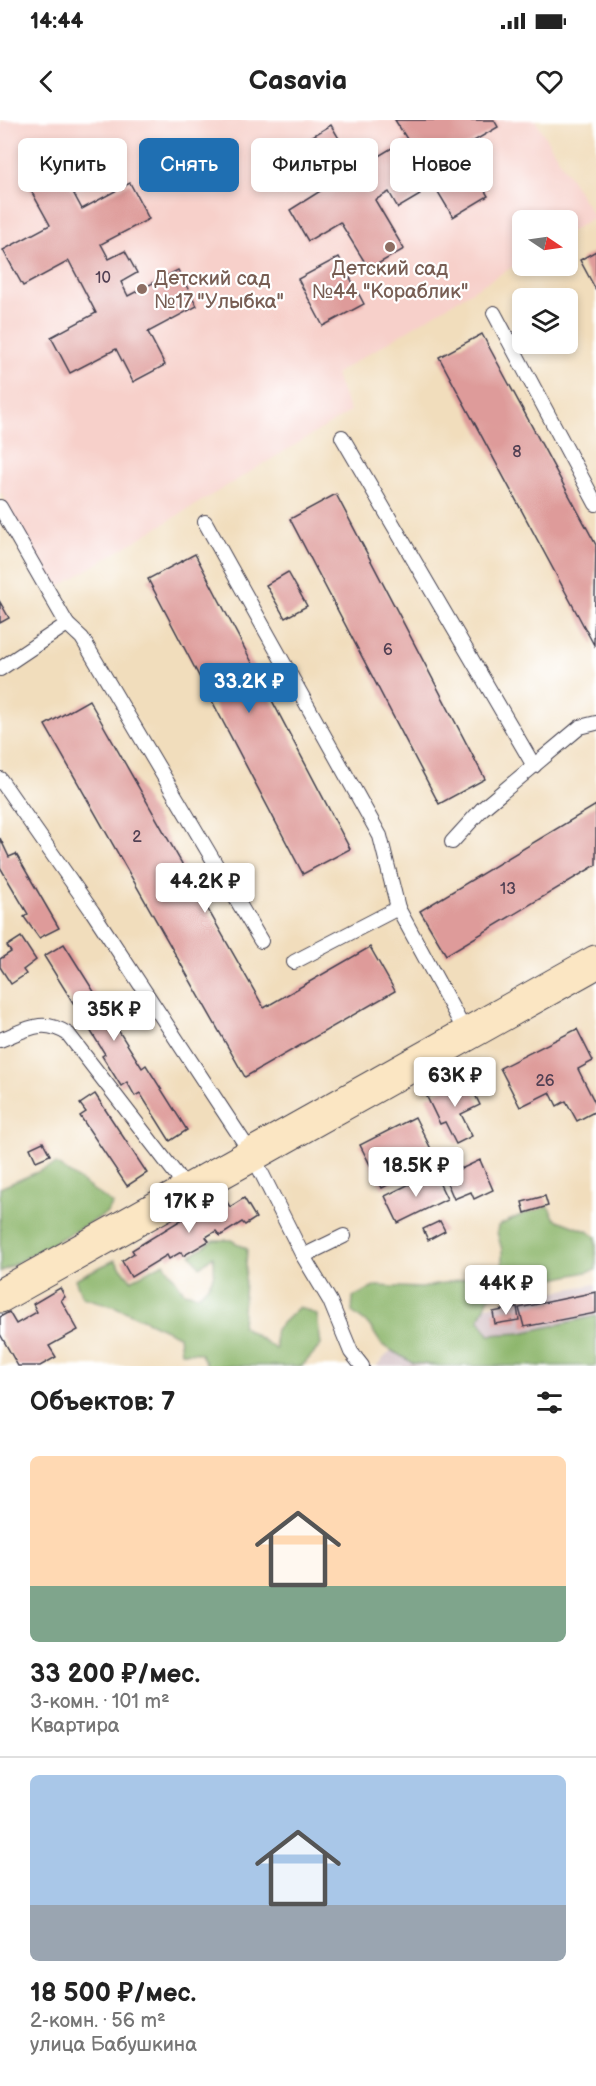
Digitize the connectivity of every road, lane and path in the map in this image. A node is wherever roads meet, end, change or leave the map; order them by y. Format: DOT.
graph roads {
  1 [pos="494,313"];
  2 [pos="342,437"];
  3 [pos="596,504"];
  4 [pos="0,507"];
  5 [pos="205,522"];
  6 [pos="67,624"];
  7 [pos="0,669"];
  8 [pos="596,723"];
  9 [pos="534,766"];
  10 [pos="0,779"];
  11 [pos="452,842"];
  12 [pos="398,908"];
  13 [pos="261,941"];
  14 [pos="294,962"];
  15 [pos="596,962"];
  16 [pos="467,1035"];
  17 [pos="0,1040"];
  18 [pos="253,1156"];
  19 [pos="189,1191"];
  20 [pos="344,1236"];
  21 [pos="303,1256"];
  22 [pos="0,1296"];
  23 [pos="362,1366"];
  1 -- 3 [label="lane"];
  2 -- 9 [label="lane"];
  4 -- 6 [label="lane"];
  5 -- 12 [label="lane"];
  6 -- 7 [label="lane"];
  6 -- 13 [label="lane"];
  8 -- 9 [label="lane"];
  9 -- 11 [label="lane"];
  10 -- 18 [label="lane"];
  12 -- 14 [label="lane"];
  12 -- 16 [label="lane"];
  15 -- 16 [label="street"];
  16 -- 18 [label="street"];
  17 -- 19 [label="lane"];
  18 -- 19 [label="street"];
  18 -- 21 [label="lane"];
  19 -- 22 [label="street"];
  20 -- 21 [label="lane"];
  21 -- 23 [label="lane"];
}
